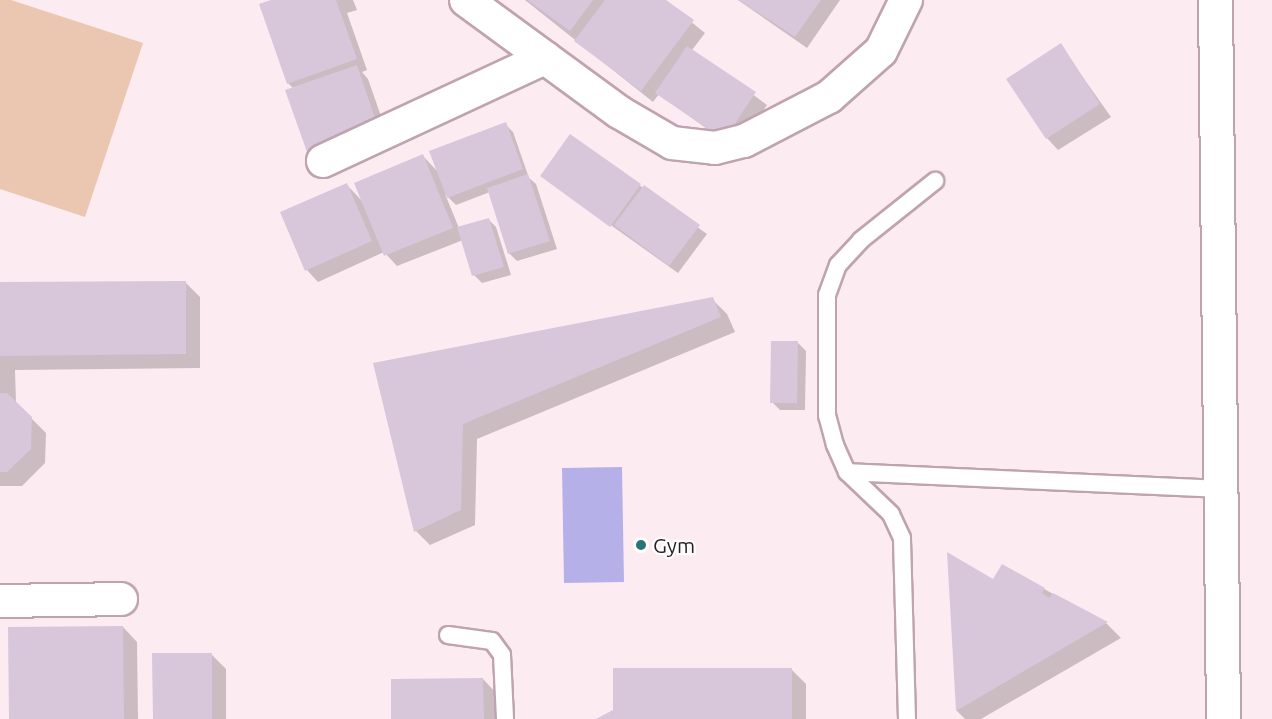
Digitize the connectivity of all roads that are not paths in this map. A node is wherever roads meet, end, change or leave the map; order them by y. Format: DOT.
graph roads {
  1 [pos="466,0"];
  2 [pos="906,0"];
  3 [pos="1215,0"];
  4 [pos="546,58"];
  5 [pos="323,161"];
  6 [pos="935,181"];
  7 [pos="847,472"];
  8 [pos="1220,489"];
  9 [pos="121,599"];
  10 [pos="0,601"];
  11 [pos="448,635"];
  12 [pos="505,719"];
  13 [pos="907,719"];
  14 [pos="1223,719"];
  1 -- 4 [label="street"];
  2 -- 4 [label="street"];
  3 -- 8 [label="street"];
  4 -- 5 [label="street"];
  6 -- 7 [label="lane"];
  7 -- 8 [label="lane"];
  7 -- 13 [label="lane"];
  8 -- 14 [label="street"];
  9 -- 10 [label="street"];
  11 -- 12 [label="lane"];
}
